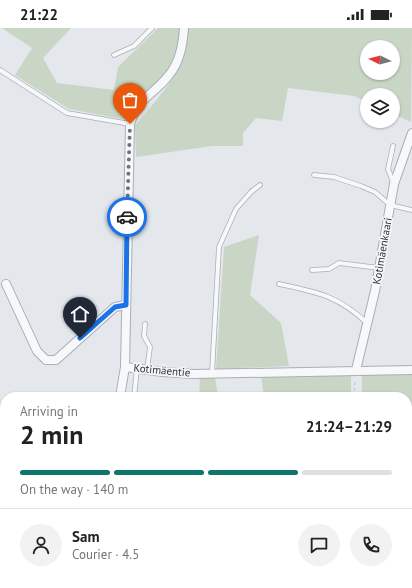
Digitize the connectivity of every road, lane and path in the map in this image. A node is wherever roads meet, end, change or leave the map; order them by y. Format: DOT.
graph roads {
  1 [pos="152,28"];
  2 [pos="184,28"];
  3 [pos="114,55"];
  4 [pos="0,70"];
  5 [pos="130,124"];
  6 [pos="412,133"];
  7 [pos="393,146"];
  8 [pos="314,176"];
  9 [pos="394,184"];
  10 [pos="260,185"];
  11 [pos="390,205"];
  12 [pos="412,210"];
  13 [pos="380,268"];
  14 [pos="312,270"];
  15 [pos="6,284"];
  16 [pos="279,284"];
  17 [pos="126,305"];
  18 [pos="145,324"];
  19 [pos="368,325"];
  20 [pos="125,367"];
  21 [pos="137,369"];
  22 [pos="146,370"];
  23 [pos="356,370"];
  24 [pos="412,370"];
  25 [pos="212,373"];
  26 [pos="121,392"];
  27 [pos="135,392"];
  28 [pos="354,392"];
  1 -- 3 [label="lane"];
  2 -- 5 [label="street, Kotimäentie"];
  4 -- 5 [label="lane"];
  5 -- 17 [label="street, Kotimäentie"];
  6 -- 9 [label="street, Kotimäenkaari"];
  7 -- 9 [label="lane"];
  8 -- 11 [label="lane"];
  9 -- 11 [label="street, Kotimäenkaari"];
  10 -- 25 [label="lane"];
  11 -- 12 [label="lane"];
  11 -- 13 [label="street, Kotimäenkaari"];
  13 -- 14 [label="lane"];
  13 -- 19 [label="street, Kotimäenkaari"];
  15 -- 17 [label="street"];
  16 -- 19 [label="lane"];
  17 -- 20 [label="street, Kotimäentie"];
  18 -- 22 [label="lane"];
  19 -- 23 [label="street, Kotimäenkaari"];
  20 -- 21 [label="street, Kotimäentie"];
  20 -- 26 [label="street"];
  21 -- 22 [label="street, Kotimäentie"];
  21 -- 27 [label="lane"];
  22 -- 25 [label="street, Kotimäentie"];
  23 -- 24 [label="street, Kotimäentie"];
  23 -- 25 [label="street, Kotimäentie"];
  23 -- 28 [label="path"];
}
